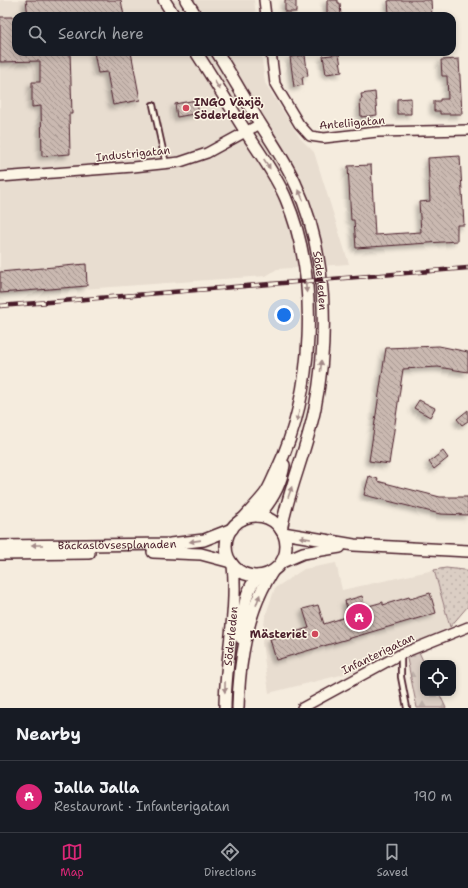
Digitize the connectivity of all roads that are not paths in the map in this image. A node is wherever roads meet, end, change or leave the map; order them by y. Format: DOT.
graph roads {
  1 [pos="164,0"];
  2 [pos="186,0"];
  3 [pos="264,0"];
  4 [pos="172,12"];
  5 [pos="194,12"];
  6 [pos="266,12"];
  7 [pos="199,56"];
  8 [pos="219,56"];
  9 [pos="272,56"];
  10 [pos="153,105"];
  11 [pos="260,124"];
  12 [pos="468,130"];
  13 [pos="246,131"];
  14 [pos="166,164"];
  15 [pos="0,177"];
  16 [pos="287,450"];
  17 [pos="258,516"];
  18 [pos="243,519"];
  19 [pos="232,529"];
  20 [pos="282,532"];
  21 [pos="354,545"];
  22 [pos="0,546"];
  23 [pos="468,551"];
  24 [pos="0,554"];
  25 [pos="282,562"];
  26 [pos="232,564"];
  27 [pos="272,572"];
  28 [pos="259,576"];
  29 [pos="468,627"];
  30 [pos="400,654"];
  31 [pos="239,689"];
  32 [pos="238,707"];
  33 [pos="221,708"];
  34 [pos="225,708"];
  35 [pos="302,708"];
  36 [pos="407,708"];
  1 -- 4 [label="street"];
  2 -- 5 [label="street"];
  3 -- 6 [label="street"];
  7 -- 13 [label="street, Söderleden, one-way"];
  8 -- 11 [label="street, Söderleden"];
  9 -- 12 [label="street, Anteliigatan"];
  10 -- 14 [label="lane"];
  11 -- 13 [label="street, Industrigatan"];
  20 -- 11 [label="street, Söderleden, one-way"];
  13 -- 14 [label="street, Industrigatan"];
  13 -- 16 [label="street, Söderleden, one-way"];
  14 -- 15 [label="street, Industrigatan"];
  16 -- 17 [label="street, Söderleden"];
  16 -- 18 [label="street, Söderleden"];
  17 -- 18 [label="street"];
  17 -- 20 [label="street"];
  18 -- 19 [label="street, Söderleden"];
  19 -- 22 [label="street, Bäckaslövsesplanaden, one-way"];
  19 -- 26 [label="street, Söderleden"];
  21 -- 20 [label="street, one-way"];
  20 -- 25 [label="street, Söderleden"];
  21 -- 23 [label="street"];
  21 -- 25 [label="street"];
  24 -- 26 [label="street, Bäckaslövsesplanaden"];
  25 -- 27 [label="street, Söderleden"];
  26 -- 28 [label="street"];
  26 -- 34 [label="street, Söderleden, one-way"];
  27 -- 28 [label="street, Söderleden"];
  31 -- 27 [label="street, Söderleden, one-way"];
  28 -- 31 [label="street, Söderleden"];
  29 -- 30 [label="street, Infanterigatan"];
  30 -- 35 [label="street, Infanterigatan"];
  30 -- 36 [label="lane"];
  31 -- 32 [label="street, Söderleden"];
  32 -- 34 [label="street"];
  33 -- 34 [label="street"];
}
